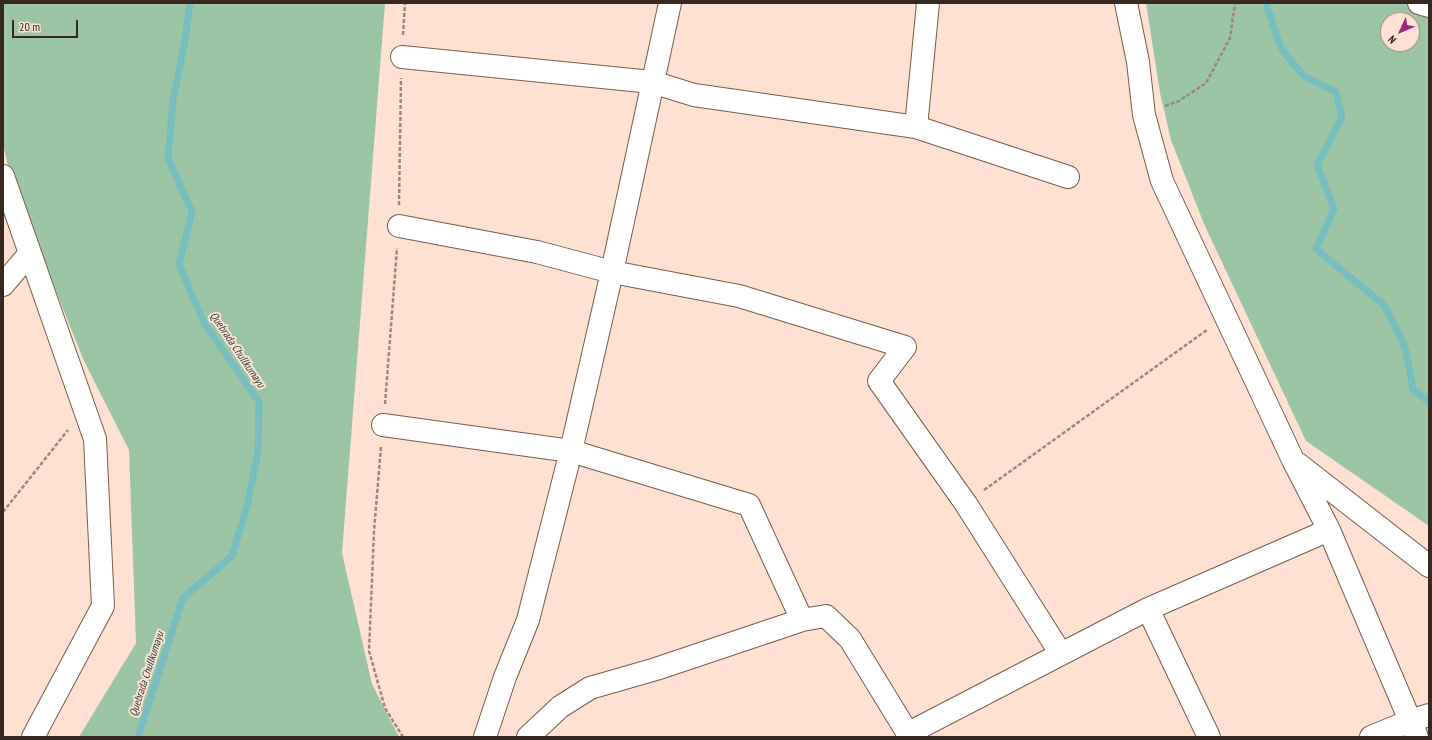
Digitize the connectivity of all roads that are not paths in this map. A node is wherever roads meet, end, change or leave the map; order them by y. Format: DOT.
graph roads {
  1 [pos="670,3"];
  2 [pos="928,3"];
  3 [pos="1126,3"];
  4 [pos="1419,3"];
  5 [pos="1429,6"];
  6 [pos="402,58"];
  7 [pos="652,82"];
  8 [pos="916,127"];
  9 [pos="3,176"];
  10 [pos="1068,177"];
  11 [pos="399,226"];
  12 [pos="30,252"];
  13 [pos="612,272"];
  14 [pos="3,285"];
  15 [pos="383,425"];
  16 [pos="571,451"];
  17 [pos="1293,460"];
  18 [pos="1329,530"];
  19 [pos="1429,566"];
  20 [pos="1148,609"];
  21 [pos="802,620"];
  22 [pos="1061,654"];
  23 [pos="1419,724"];
  24 [pos="908,735"];
  25 [pos="32,737"];
  26 [pos="485,737"];
  27 [pos="528,737"];
  28 [pos="1209,737"];
  29 [pos="1371,737"];
  1 -- 7 [label="street"];
  2 -- 8 [label="street"];
  3 -- 17 [label="street"];
  4 -- 5 [label="street"];
  6 -- 7 [label="street"];
  7 -- 8 [label="street"];
  7 -- 13 [label="street"];
  8 -- 10 [label="street"];
  9 -- 12 [label="street"];
  11 -- 13 [label="street"];
  12 -- 14 [label="street"];
  12 -- 25 [label="street"];
  13 -- 16 [label="street"];
  13 -- 22 [label="street"];
  15 -- 16 [label="street"];
  16 -- 21 [label="street"];
  16 -- 26 [label="street"];
  17 -- 18 [label="street"];
  17 -- 19 [label="street"];
  18 -- 20 [label="street"];
  18 -- 23 [label="street"];
  20 -- 22 [label="street"];
  20 -- 28 [label="street"];
  21 -- 24 [label="street"];
  21 -- 27 [label="street"];
  22 -- 24 [label="street"];
  23 -- 29 [label="street"];
}
